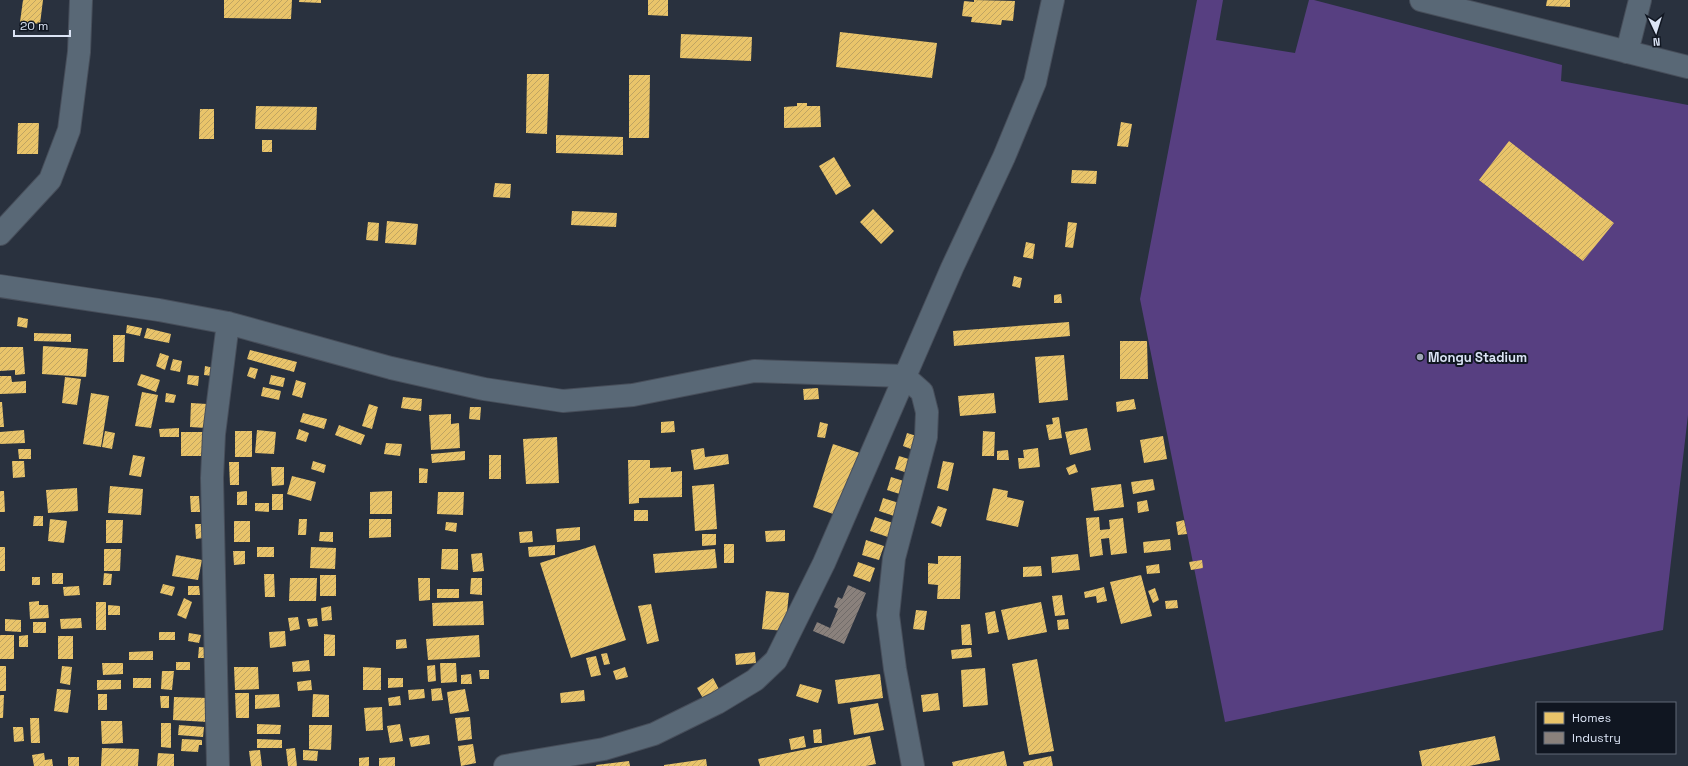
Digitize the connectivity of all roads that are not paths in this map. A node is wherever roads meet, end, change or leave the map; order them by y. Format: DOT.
graph roads {
  1 [pos="81,0"];
  2 [pos="1052,0"];
  3 [pos="1421,0"];
  4 [pos="1640,0"];
  5 [pos="1627,52"];
  6 [pos="1688,67"];
  7 [pos="0,234"];
  8 [pos="0,286"];
  9 [pos="228,323"];
  10 [pos="904,376"];
  11 [pos="218,766"];
  12 [pos="505,766"];
  13 [pos="913,766"];
  1 -- 7 [label="street"];
  2 -- 10 [label="street"];
  3 -- 5 [label="street"];
  4 -- 5 [label="street"];
  5 -- 6 [label="street"];
  8 -- 9 [label="street"];
  9 -- 10 [label="street"];
  9 -- 11 [label="street"];
  10 -- 12 [label="street"];
  10 -- 13 [label="street"];
}
